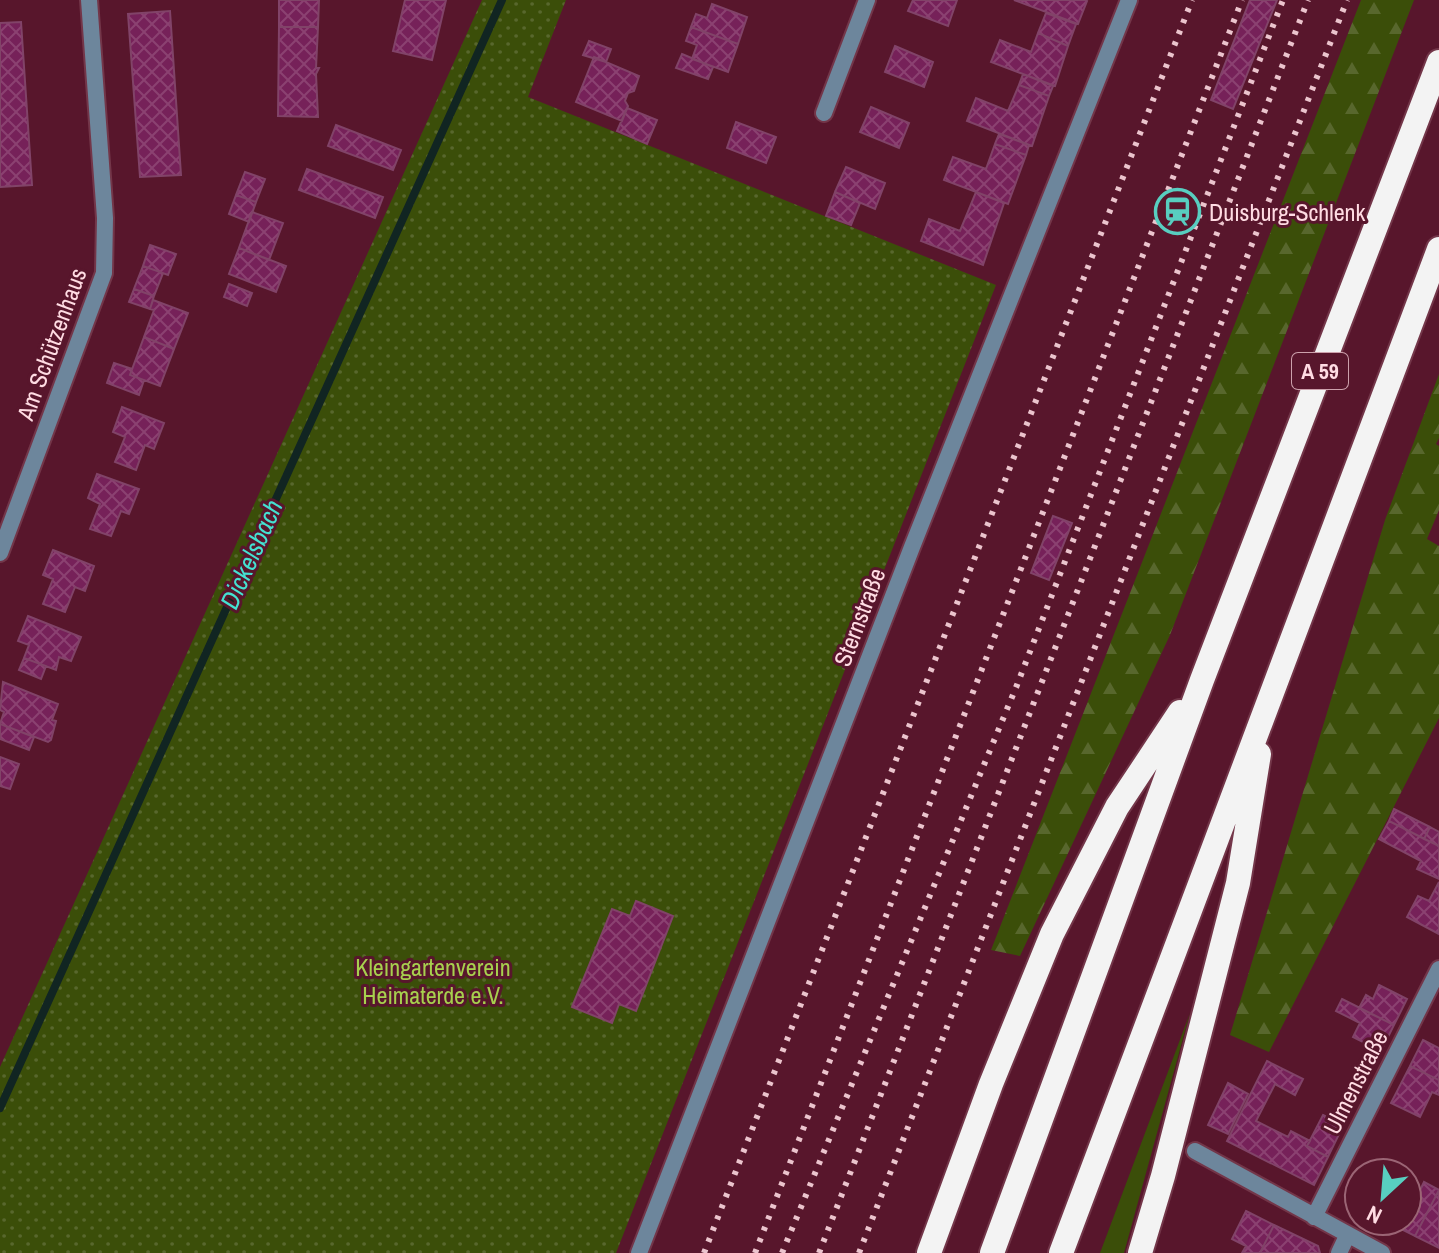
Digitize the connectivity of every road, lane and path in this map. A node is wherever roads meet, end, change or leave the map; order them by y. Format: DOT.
graph roads {
  1 [pos="89,0"];
  2 [pos="867,0"];
  3 [pos="1129,0"];
  4 [pos="1439,62"];
  5 [pos="824,113"];
  6 [pos="1439,249"];
  7 [pos="0,553"];
  8 [pos="1202,680"];
  9 [pos="1267,705"];
  10 [pos="1439,969"];
  11 [pos="1195,1151"];
  12 [pos="1314,1217"];
  13 [pos="1343,1234"];
  14 [pos="1349,1237"];
  15 [pos="639,1253"];
  16 [pos="929,1253"];
  17 [pos="992,1253"];
  18 [pos="1061,1253"];
  19 [pos="1140,1253"];
  20 [pos="1382,1253"];
  1 -- 7 [label="street, Am Schützenhaus"];
  2 -- 5 [label="street"];
  3 -- 15 [label="street, Sternstraße"];
  4 -- 8 [label="highway, A 59"];
  6 -- 9 [label="highway, A 59"];
  8 -- 16 [label="highway"];
  8 -- 17 [label="highway, A 59"];
  9 -- 18 [label="highway, A 59"];
  9 -- 19 [label="highway, A 59"];
  10 -- 12 [label="street, Ulmenstraße"];
  11 -- 12 [label="street"];
  12 -- 13 [label="street"];
  14 -- 20 [label="street"];
}
